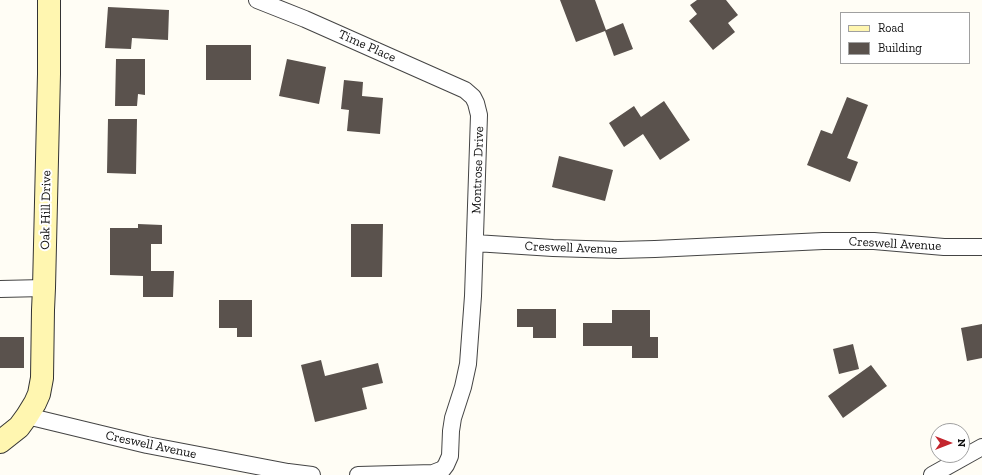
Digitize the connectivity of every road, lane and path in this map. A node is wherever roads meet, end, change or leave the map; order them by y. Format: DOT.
graph roads {
  1 [pos="49,0"];
  2 [pos="257,0"];
  3 [pos="473,97"];
  4 [pos="475,244"];
  5 [pos="982,247"];
  6 [pos="44,288"];
  7 [pos="0,289"];
  8 [pos="27,416"];
  9 [pos="0,442"];
  10 [pos="982,447"];
  11 [pos="312,475"];
  12 [pos="358,475"];
  13 [pos="932,475"];
  1 -- 6 [label="street, Oak Hill Drive"];
  2 -- 3 [label="street, Time Place"];
  3 -- 4 [label="street, Montrose Drive"];
  4 -- 5 [label="street, Creswell Avenue"];
  4 -- 12 [label="street"];
  6 -- 7 [label="street"];
  6 -- 8 [label="street, Oak Hill Drive"];
  8 -- 9 [label="street"];
  8 -- 11 [label="street, Creswell Avenue"];
  10 -- 13 [label="street"];
}
